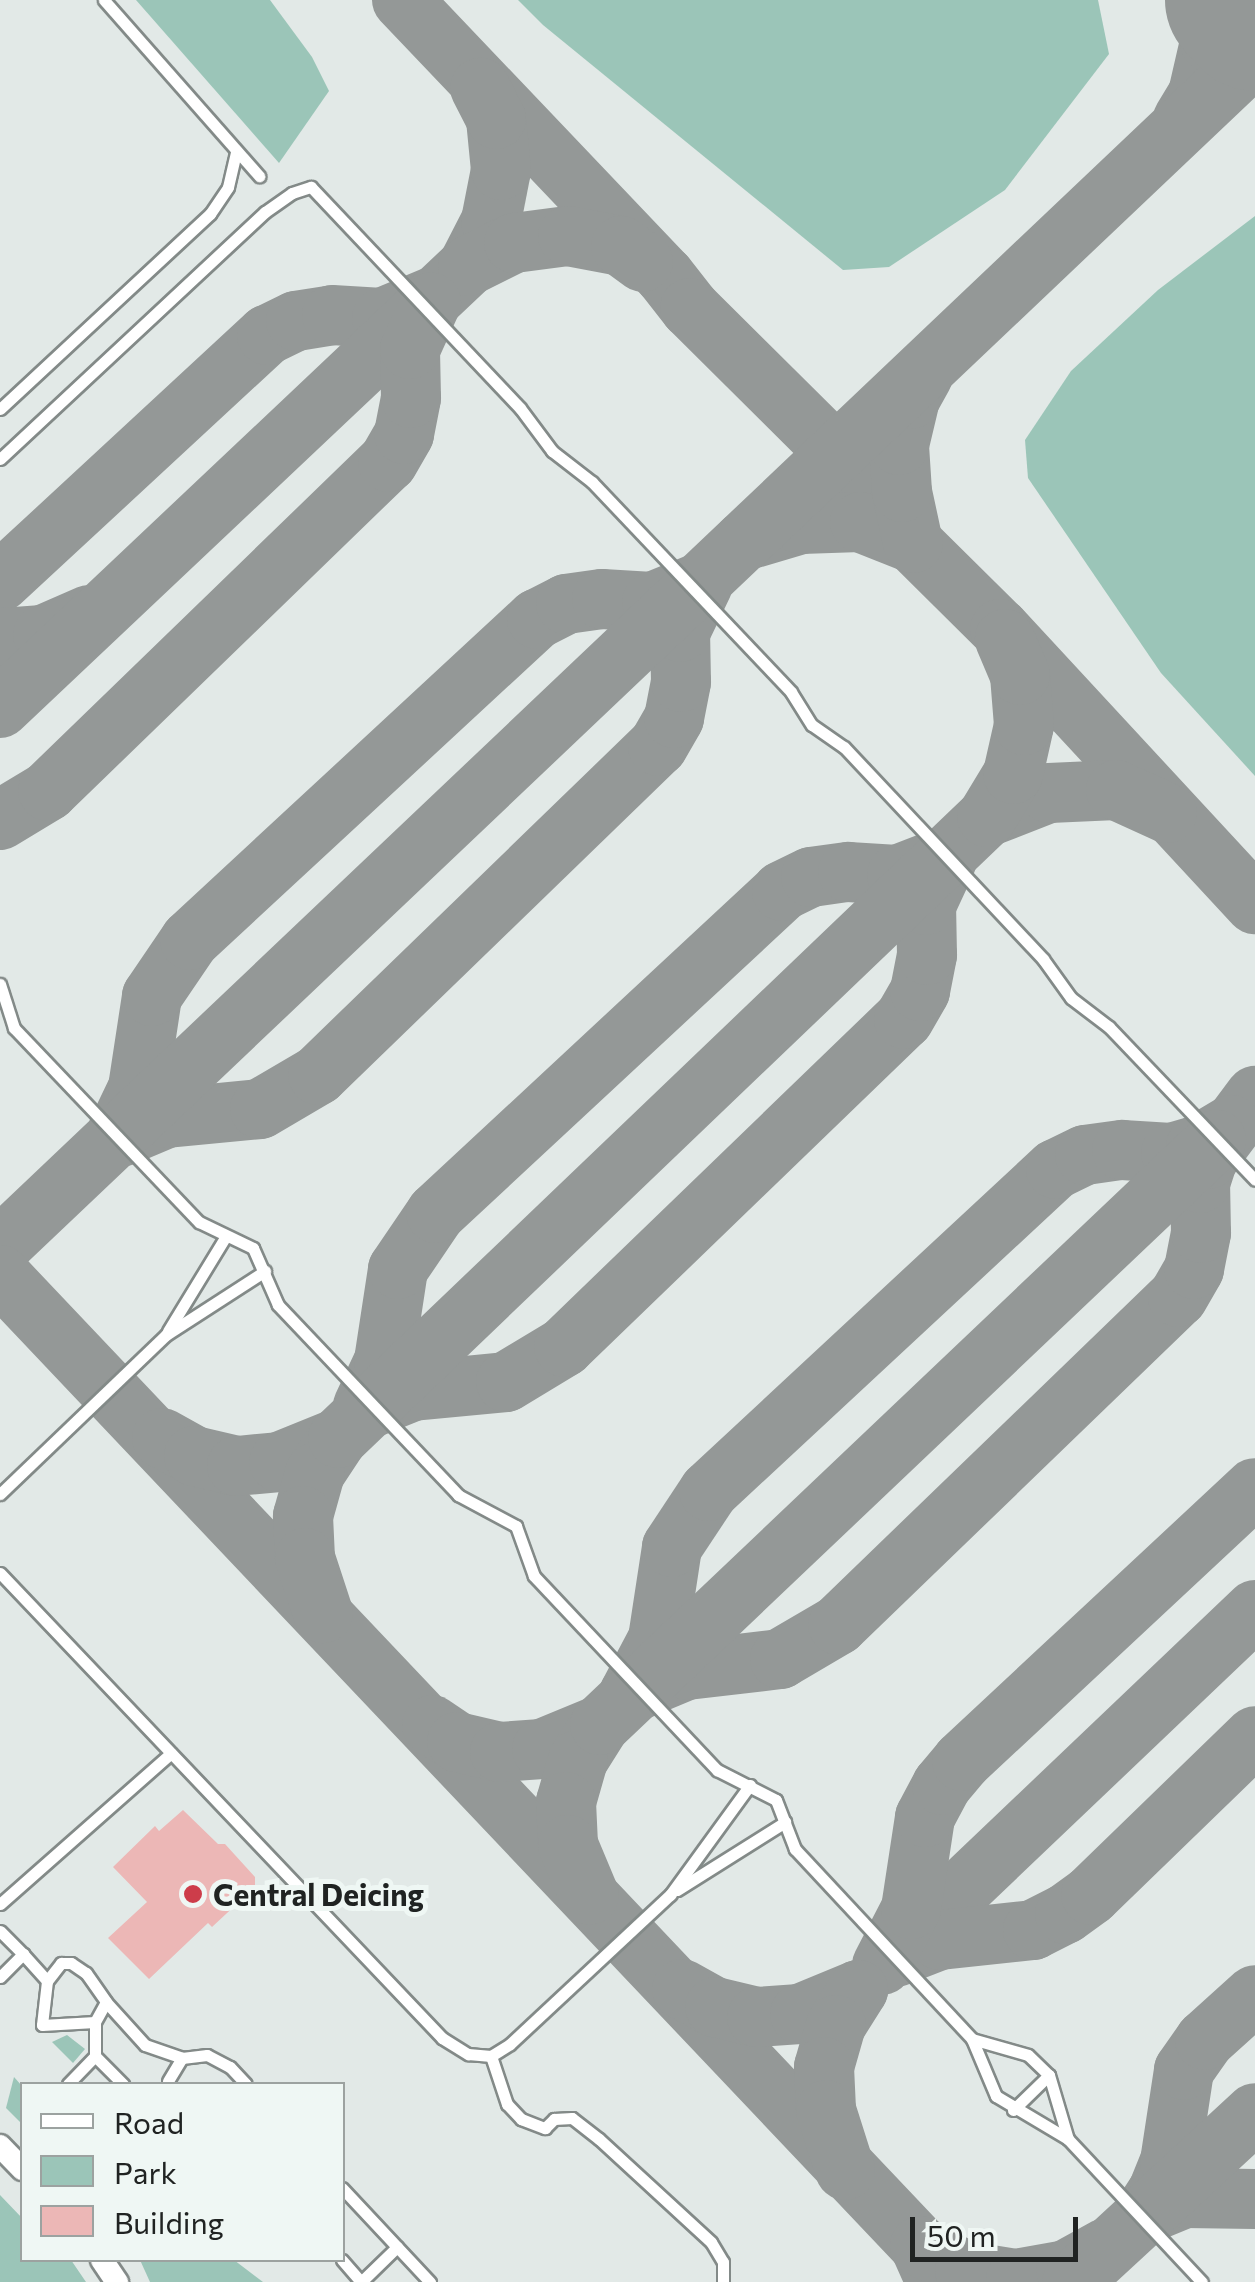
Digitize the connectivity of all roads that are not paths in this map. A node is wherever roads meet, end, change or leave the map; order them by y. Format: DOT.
graph roads {
  1 [pos="104,0"];
  2 [pos="236,152"];
  3 [pos="259,176"];
  4 [pos="0,409"];
  5 [pos="0,459"];
  6 [pos="0,984"];
  7 [pos="1255,1180"];
  8 [pos="226,1236"];
  9 [pos="264,1270"];
  10 [pos="166,1335"];
  11 [pos="0,1494"];
  12 [pos="0,1573"];
  13 [pos="171,1753"];
  14 [pos="750,1785"];
  15 [pos="786,1822"];
  16 [pos="670,1895"];
  17 [pos="0,1904"];
  18 [pos="0,1931"];
  19 [pos="24,1954"];
  20 [pos="0,1977"];
  21 [pos="47,1981"];
  22 [pos="106,2002"];
  23 [pos="95,2022"];
  24 [pos="972,2039"];
  25 [pos="94,2056"];
  26 [pos="491,2056"];
  27 [pos="182,2058"];
  28 [pos="1048,2075"];
  29 [pos="70,2082"];
  30 [pos="121,2082"];
  31 [pos="168,2082"];
  32 [pos="244,2082"];
  33 [pos="1013,2110"];
  34 [pos="1068,2139"];
  35 [pos="0,2146"];
  36 [pos="20,2166"];
  37 [pos="345,2191"];
  38 [pos="397,2246"];
  39 [pos="344,2262"];
  40 [pos="362,2281"];
  41 [pos="430,2282"];
  42 [pos="723,2282"];
  43 [pos="1202,2282"];
  1 -- 2 [label="lane"];
  2 -- 3 [label="lane"];
  2 -- 4 [label="lane"];
  5 -- 7 [label="lane"];
  6 -- 8 [label="lane"];
  8 -- 9 [label="lane"];
  8 -- 10 [label="lane"];
  9 -- 10 [label="lane"];
  9 -- 14 [label="lane"];
  10 -- 11 [label="lane"];
  12 -- 13 [label="lane"];
  13 -- 17 [label="lane"];
  13 -- 26 [label="lane"];
  14 -- 15 [label="lane"];
  14 -- 16 [label="lane"];
  15 -- 16 [label="lane"];
  15 -- 24 [label="lane"];
  16 -- 26 [label="lane"];
  18 -- 19 [label="lane"];
  19 -- 20 [label="lane"];
  19 -- 21 [label="lane"];
  21 -- 22 [label="lane"];
  21 -- 23 [label="lane"];
  22 -- 23 [label="lane"];
  22 -- 27 [label="lane"];
  23 -- 25 [label="lane"];
  24 -- 28 [label="lane"];
  24 -- 33 [label="lane"];
  25 -- 29 [label="lane"];
  25 -- 30 [label="lane"];
  26 -- 42 [label="lane"];
  27 -- 31 [label="lane"];
  27 -- 32 [label="lane"];
  28 -- 33 [label="lane"];
  28 -- 34 [label="lane"];
  33 -- 34 [label="lane"];
  34 -- 43 [label="lane"];
  35 -- 36 [label="street"];
  37 -- 38 [label="lane"];
  38 -- 40 [label="lane"];
  38 -- 41 [label="lane"];
  39 -- 40 [label="lane"];
}
